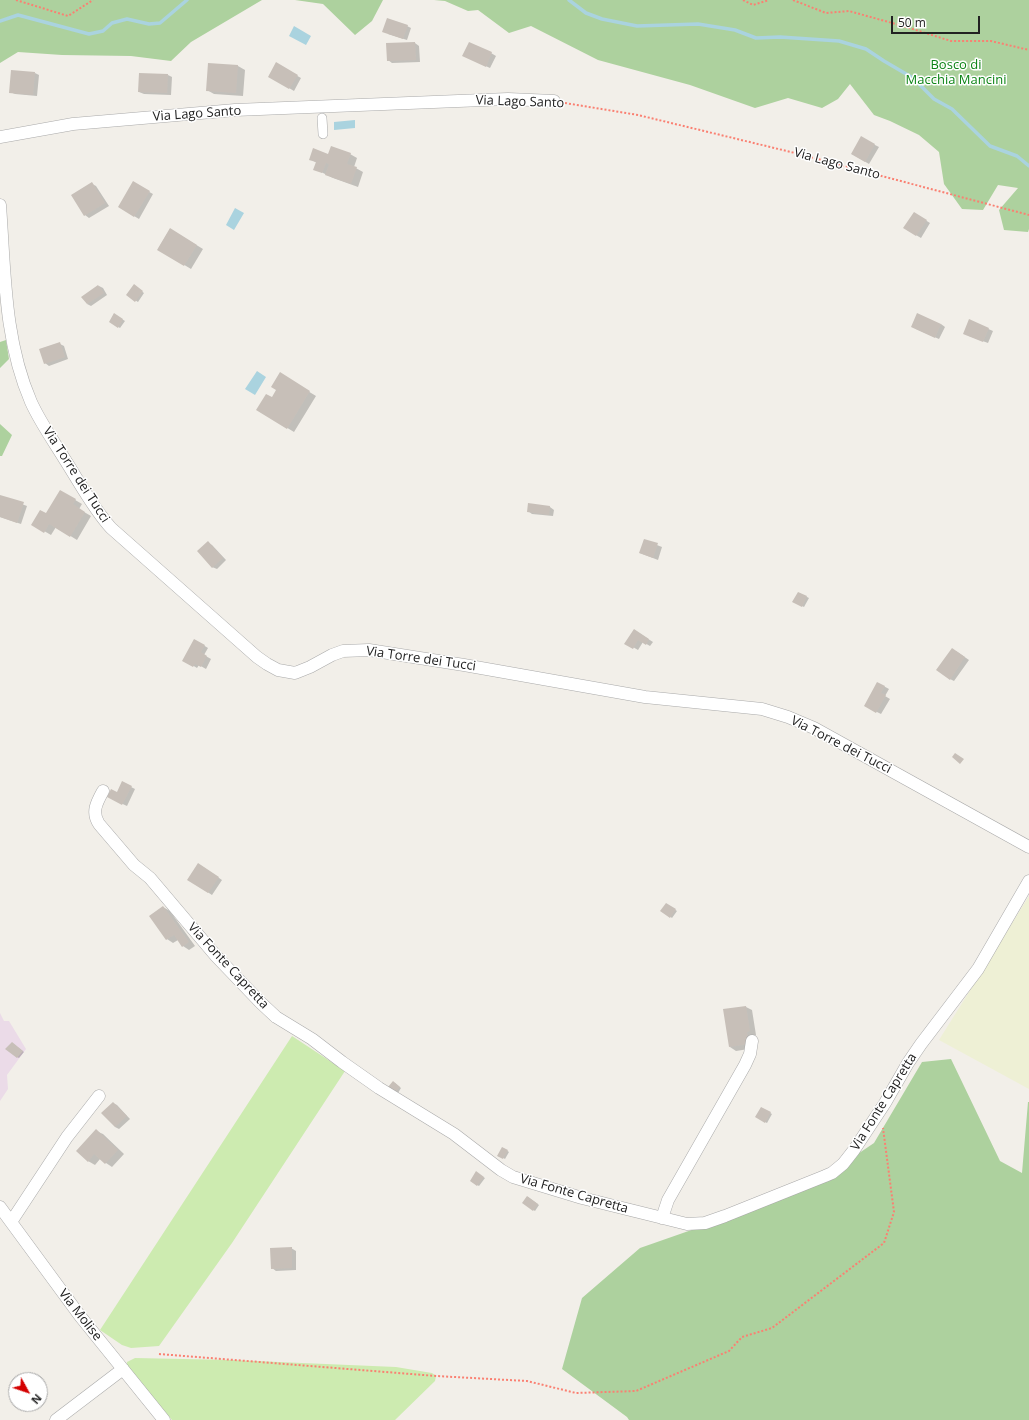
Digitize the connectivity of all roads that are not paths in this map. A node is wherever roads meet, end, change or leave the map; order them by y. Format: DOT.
graph roads {
  1 [pos="554,101"];
  2 [pos="322,118"];
  3 [pos="323,134"];
  4 [pos="0,137"];
  5 [pos="0,205"];
  6 [pos="103,791"];
  7 [pos="1029,847"];
  8 [pos="1029,881"];
  9 [pos="752,1041"];
  10 [pos="99,1096"];
  11 [pos="0,1207"];
  12 [pos="662,1218"];
  13 [pos="11,1222"];
  14 [pos="123,1369"];
  15 [pos="56,1420"];
  16 [pos="164,1420"];
  1 -- 4 [label="street, Via Lago Santo"];
  2 -- 3 [label="street"];
  5 -- 7 [label="street, Via Torre dei Tucci"];
  6 -- 12 [label="street, Via Fonte Capretta"];
  8 -- 12 [label="street, Via Fonte Capretta"];
  9 -- 12 [label="street"];
  10 -- 13 [label="street"];
  11 -- 13 [label="street, Via Molise"];
  13 -- 14 [label="street, Via Molise"];
  14 -- 15 [label="street"];
  14 -- 16 [label="street, Via Molise"];
}
